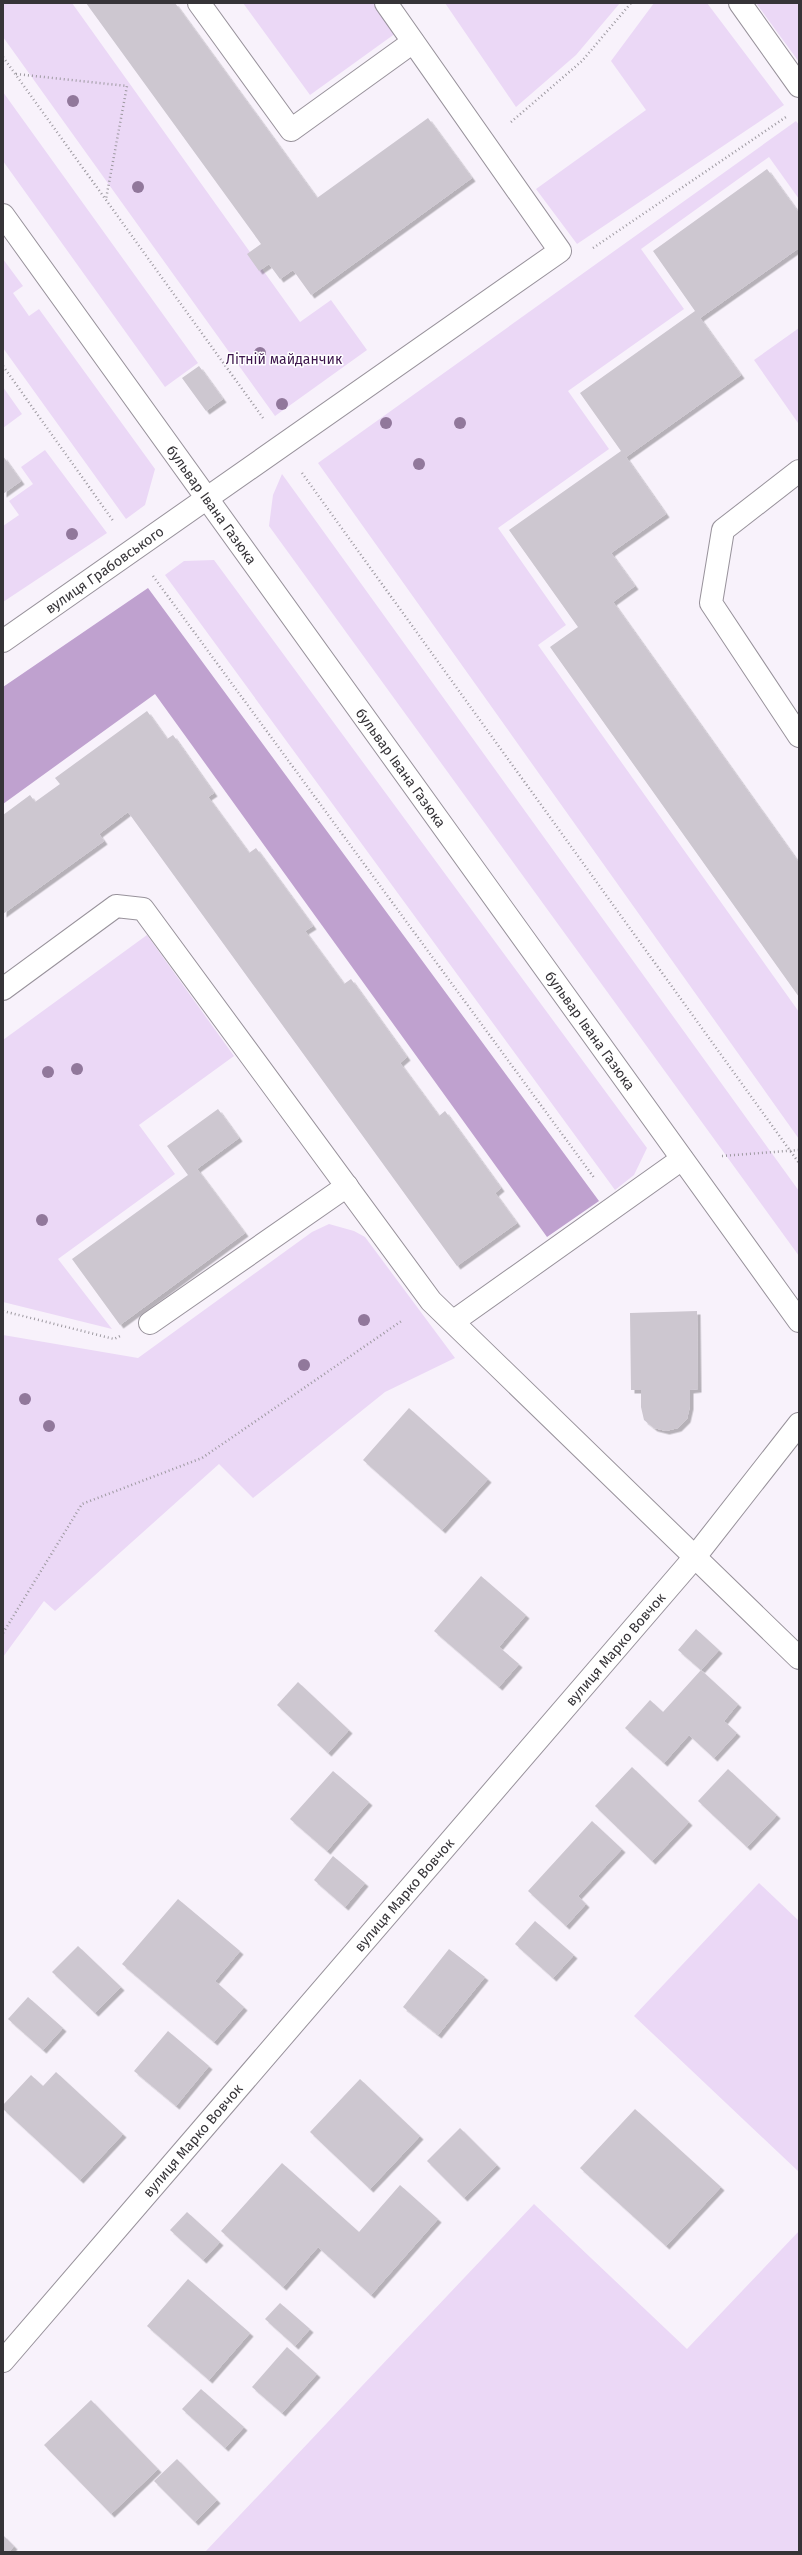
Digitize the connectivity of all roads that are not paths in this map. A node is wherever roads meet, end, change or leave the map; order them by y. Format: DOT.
graph roads {
  1 [pos="199,3"];
  2 [pos="386,3"];
  3 [pos="740,3"];
  4 [pos="413,42"];
  5 [pos="799,86"];
  6 [pos="3,215"];
  7 [pos="799,470"];
  8 [pos="206,498"];
  9 [pos="3,641"];
  10 [pos="799,736"];
  11 [pos="3,989"];
  12 [pos="682,1159"];
  13 [pos="347,1186"];
  14 [pos="454,1321"];
  15 [pos="799,1321"];
  16 [pos="150,1323"];
  17 [pos="799,1424"];
  18 [pos="694,1558"];
  19 [pos="799,1658"];
  20 [pos="3,2361"];
  1 -- 4 [label="street"];
  2 -- 4 [label="street"];
  3 -- 5 [label="street"];
  4 -- 8 [label="street, вулиця Грабовського"];
  6 -- 8 [label="street, бульвар Івана Газюка"];
  7 -- 10 [label="street"];
  8 -- 9 [label="street, вулиця Грабовського"];
  8 -- 12 [label="street, бульвар Івана Газюка"];
  11 -- 13 [label="street"];
  12 -- 14 [label="street"];
  12 -- 15 [label="street, бульвар Івана Газюка"];
  13 -- 14 [label="street"];
  13 -- 16 [label="street"];
  14 -- 18 [label="street"];
  17 -- 18 [label="street, вулиця Марко Вовчок"];
  18 -- 19 [label="street"];
  18 -- 20 [label="street, вулиця Марко Вовчок"];
}
